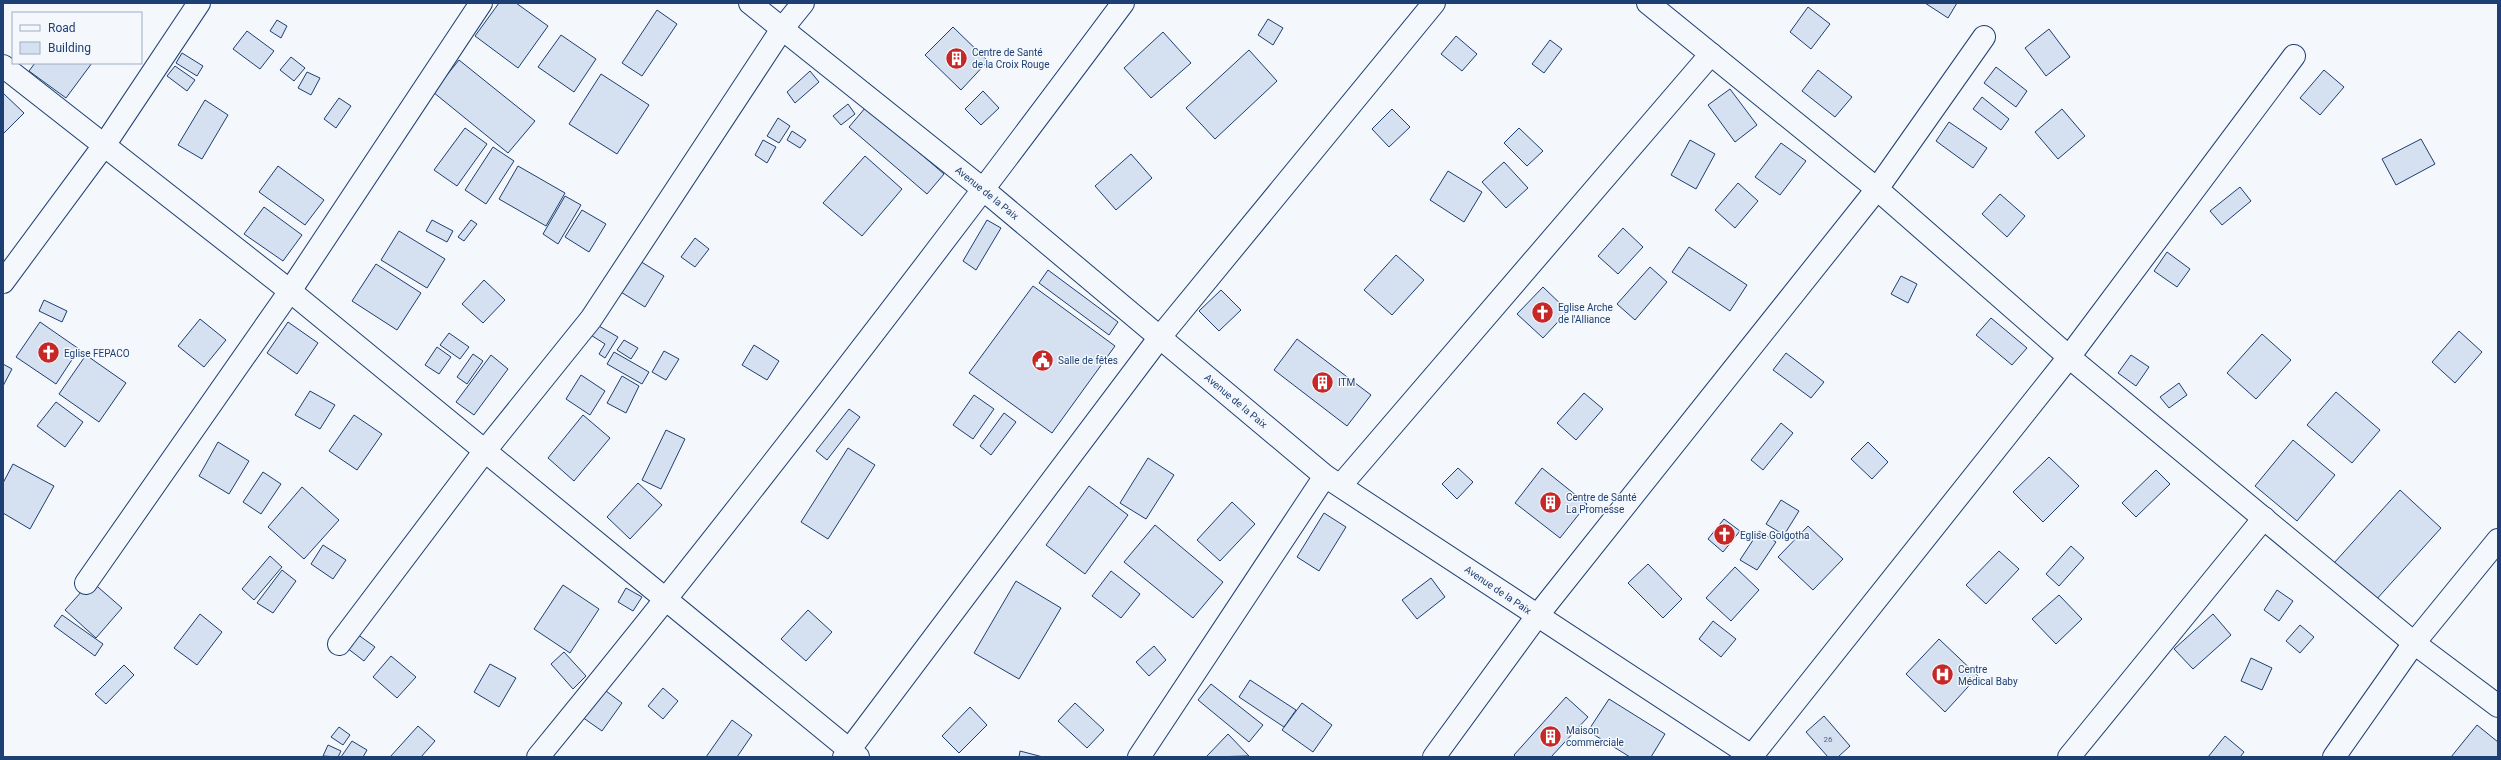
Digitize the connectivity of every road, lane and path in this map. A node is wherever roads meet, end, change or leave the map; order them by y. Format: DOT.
graph roads {
  1 [pos="199,3"];
  2 [pos="481,3"];
  3 [pos="750,3"];
  4 [pos="802,3"];
  5 [pos="1123,3"];
  6 [pos="1434,3"];
  7 [pos="1648,3"];
  8 [pos="782,29"];
  9 [pos="1984,36"];
  10 [pos="1711,54"];
  11 [pos="2294,56"];
  12 [pos="3,66"];
  13 [pos="105,144"];
  14 [pos="1877,189"];
  15 [pos="984,190"];
  16 [pos="3,282"];
  17 [pos="290,291"];
  18 [pos="1160,336"];
  19 [pos="2069,357"];
  20 [pos="484,452"];
  21 [pos="1333,481"];
  22 [pos="2264,518"];
  23 [pos="2498,540"];
  24 [pos="86,583"];
  25 [pos="668,599"];
  26 [pos="1537,616"];
  27 [pos="339,644"];
  28 [pos="2414,644"];
  29 [pos="2498,706"];
  30 [pos="851,755"];
  31 [pos="538,757"];
  32 [pos="1139,757"];
  33 [pos="1434,757"];
  34 [pos="1752,757"];
  35 [pos="2069,757"];
  36 [pos="2334,757"];
  1 -- 13 [label="street"];
  2 -- 17 [label="street"];
  3 -- 8 [label="street, Avenue de la Paix"];
  4 -- 8 [label="street"];
  5 -- 15 [label="street"];
  6 -- 18 [label="street"];
  7 -- 10 [label="street"];
  8 -- 15 [label="street, Avenue de la Paix"];
  8 -- 20 [label="street"];
  9 -- 14 [label="street"];
  10 -- 14 [label="street"];
  10 -- 21 [label="street"];
  11 -- 19 [label="street"];
  12 -- 13 [label="street"];
  13 -- 16 [label="street"];
  13 -- 17 [label="street"];
  14 -- 19 [label="street"];
  14 -- 26 [label="street"];
  15 -- 18 [label="street, Avenue de la Paix"];
  15 -- 25 [label="street"];
  17 -- 20 [label="street"];
  17 -- 24 [label="street"];
  18 -- 21 [label="street, Avenue de la Paix"];
  18 -- 30 [label="street"];
  19 -- 22 [label="street"];
  19 -- 34 [label="street"];
  20 -- 25 [label="street"];
  20 -- 27 [label="street"];
  21 -- 26 [label="street, Avenue de la Paix"];
  21 -- 32 [label="street"];
  22 -- 28 [label="street"];
  22 -- 35 [label="street"];
  23 -- 28 [label="street"];
  25 -- 30 [label="street"];
  25 -- 31 [label="street"];
  26 -- 33 [label="street"];
  26 -- 34 [label="street, Avenue de la Paix"];
  28 -- 29 [label="street"];
  28 -- 36 [label="street"];
}
